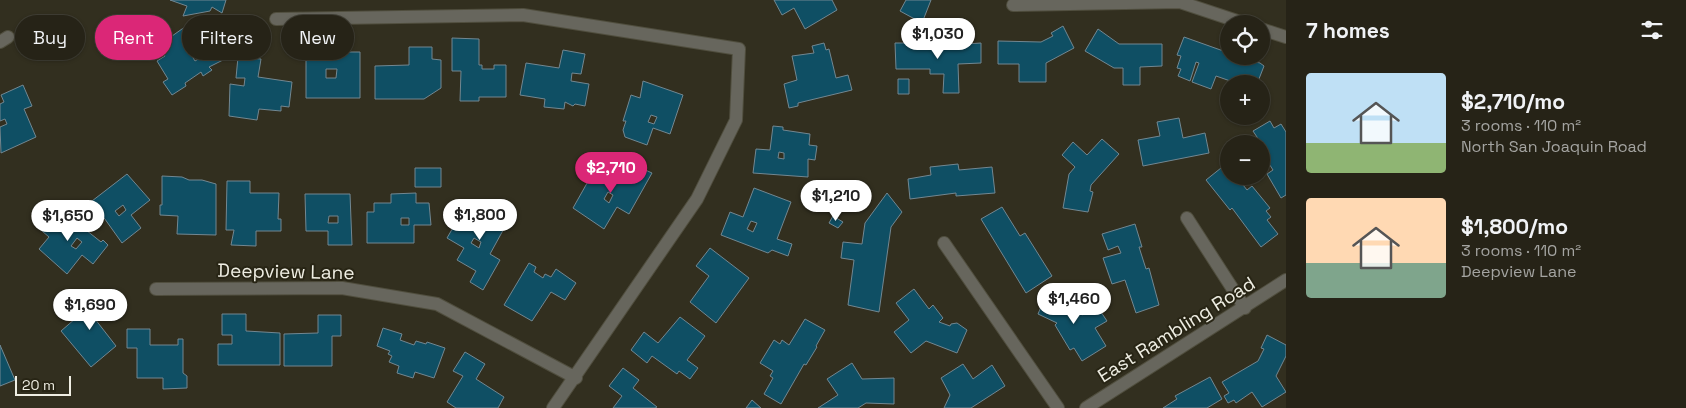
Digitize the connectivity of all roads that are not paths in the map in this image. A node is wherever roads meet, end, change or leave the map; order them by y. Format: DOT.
graph roads {
  1 [pos="1013,5"];
  2 [pos="1220,15"];
  3 [pos="276,19"];
  4 [pos="1270,32"];
  5 [pos="1286,37"];
  6 [pos="1188,218"];
  7 [pos="944,243"];
  8 [pos="1286,280"];
  9 [pos="156,289"];
  10 [pos="1244,308"];
  11 [pos="576,378"];
  12 [pos="554,408"];
  13 [pos="1058,408"];
  14 [pos="1086,408"];
  1 -- 2 [label="street"];
  3 -- 11 [label="street"];
  4 -- 5 [label="street"];
  6 -- 10 [label="street"];
  7 -- 13 [label="street"];
  8 -- 10 [label="street, East Rambling Road"];
  9 -- 11 [label="street, Deepview Lane"];
  10 -- 14 [label="street, East Rambling Road"];
  11 -- 12 [label="street"];
}
